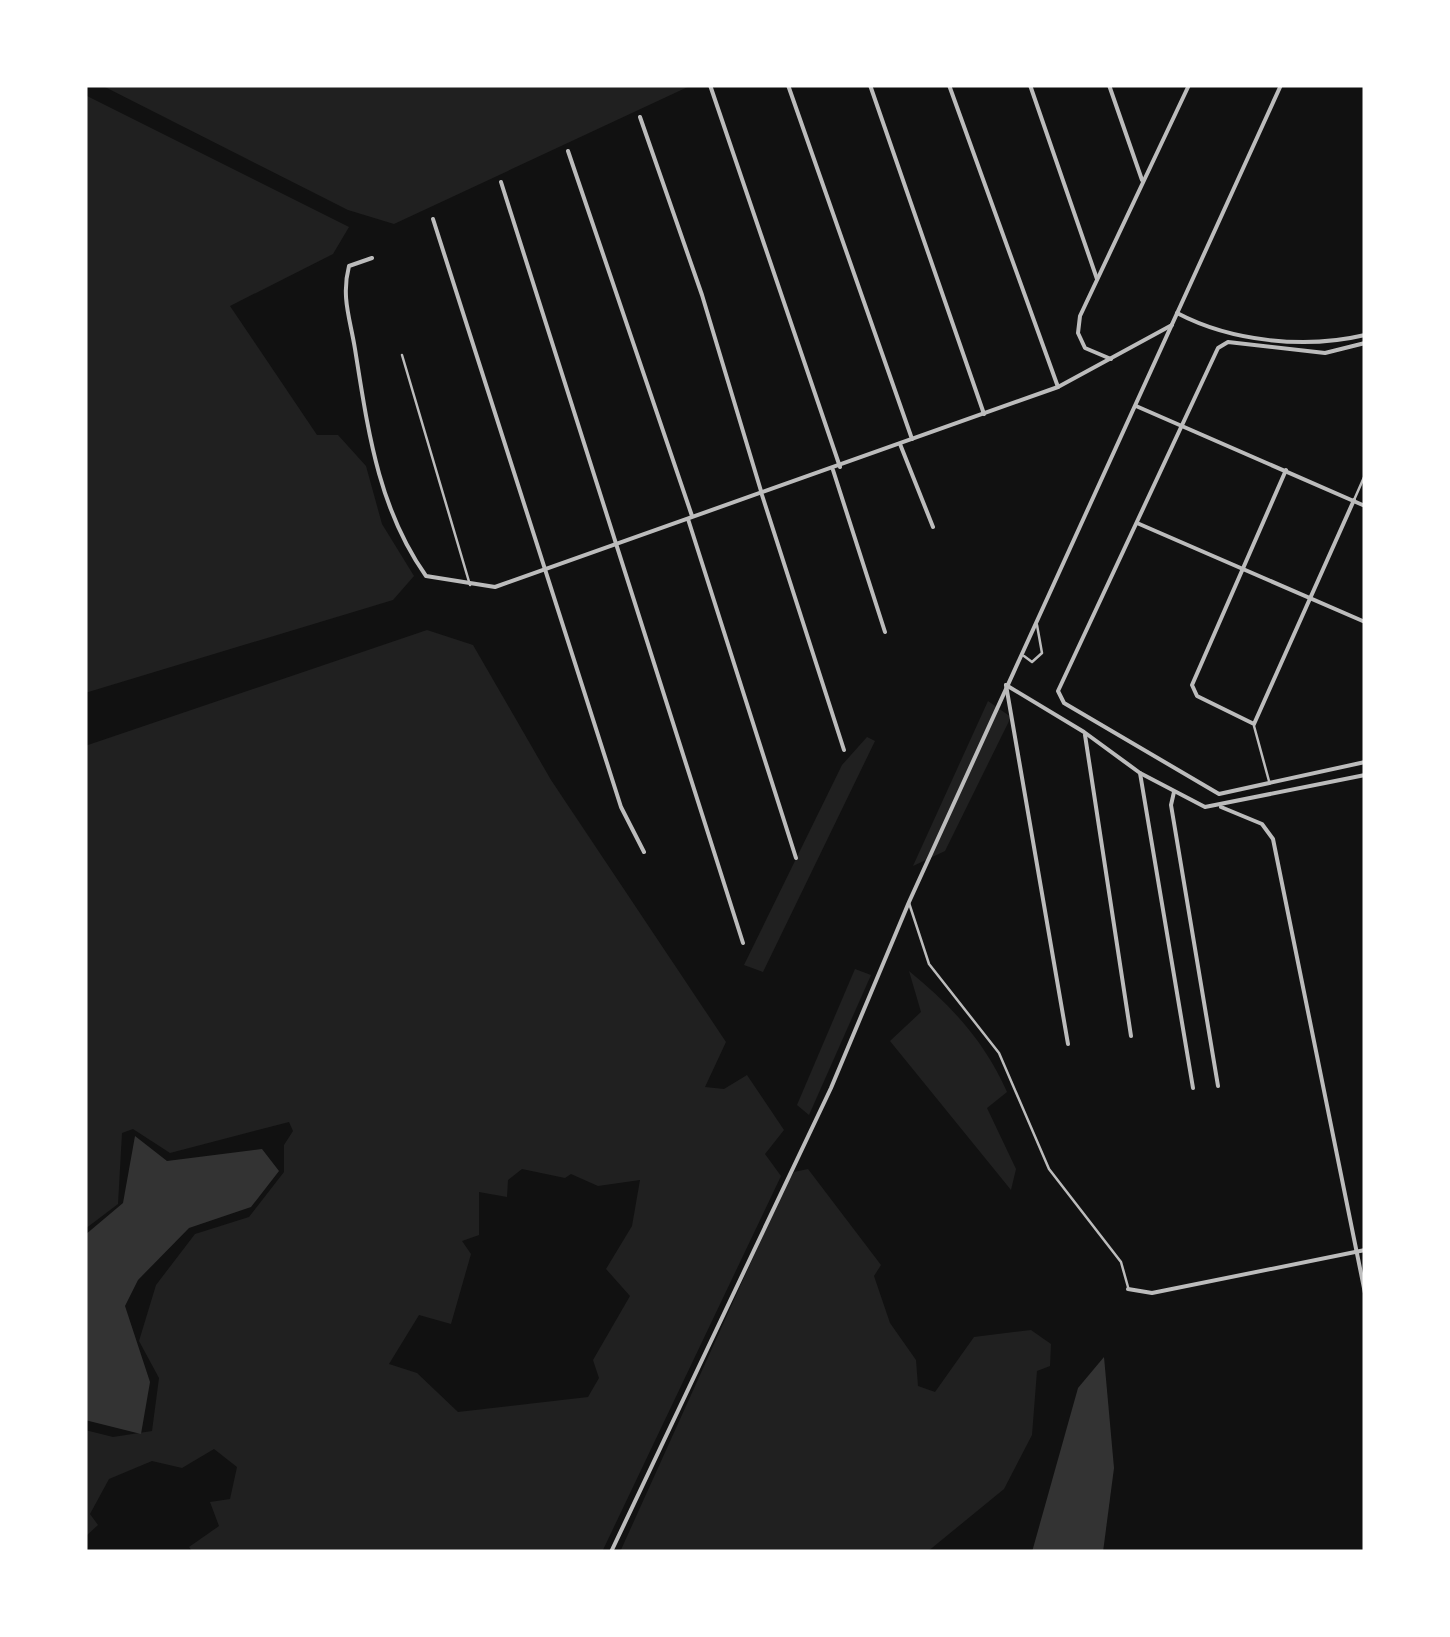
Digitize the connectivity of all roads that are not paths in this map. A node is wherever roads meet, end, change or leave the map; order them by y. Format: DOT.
graph roads {
  1 [pos="710,85"];
  2 [pos="788,85"];
  3 [pos="870,85"];
  4 [pos="949,85"];
  5 [pos="1030,85"];
  6 [pos="1110,85"];
  7 [pos="1280,85"];
  8 [pos="1188,86"];
  9 [pos="640,117"];
  10 [pos="568,151"];
  11 [pos="1142,180"];
  12 [pos="501,182"];
  13 [pos="432,219"];
  14 [pos="372,258"];
  15 [pos="1097,280"];
  16 [pos="1178,313"];
  17 [pos="1172,325"];
  18 [pos="1365,335"];
  19 [pos="1365,344"];
  20 [pos="402,355"];
  21 [pos="1111,359"];
  22 [pos="1058,387"];
  23 [pos="1136,406"];
  24 [pos="984,414"];
  25 [pos="1181,426"];
  26 [pos="912,440"];
  27 [pos="900,444"];
  28 [pos="840,467"];
  29 [pos="832,470"];
  30 [pos="1286,470"];
  31 [pos="1365,475"];
  32 [pos="762,492"];
  33 [pos="1354,500"];
  34 [pos="1365,506"];
  35 [pos="690,518"];
  36 [pos="1137,523"];
  37 [pos="934,527"];
  38 [pos="616,544"];
  39 [pos="1244,567"];
  40 [pos="547,568"];
  41 [pos="470,586"];
  42 [pos="1310,597"];
  43 [pos="1036,621"];
  44 [pos="1365,622"];
  45 [pos="885,632"];
  46 [pos="1023,650"];
  47 [pos="1006,685"];
  48 [pos="1254,724"];
  49 [pos="1084,732"];
  50 [pos="844,750"];
  51 [pos="1365,762"];
  52 [pos="1140,774"];
  53 [pos="1365,774"];
  54 [pos="1269,782"];
  55 [pos="1174,792"];
  56 [pos="1221,806"];
  57 [pos="644,852"];
  58 [pos="796,858"];
  59 [pos="908,902"];
  60 [pos="742,942"];
  61 [pos="1131,1036"];
  62 [pos="1068,1044"];
  63 [pos="1218,1086"];
  64 [pos="1193,1088"];
  65 [pos="1365,1250"];
  66 [pos="1357,1252"];
  67 [pos="1128,1288"];
  68 [pos="1365,1293"];
  69 [pos="611,1552"];
  1 -- 28 [label="street"];
  2 -- 26 [label="street"];
  3 -- 24 [label="street"];
  4 -- 22 [label="street"];
  5 -- 15 [label="street"];
  6 -- 11 [label="street"];
  7 -- 16 [label="street"];
  8 -- 11 [label="street"];
  9 -- 32 [label="street"];
  10 -- 35 [label="street"];
  11 -- 15 [label="street"];
  12 -- 38 [label="street"];
  13 -- 40 [label="street"];
  14 -- 41 [label="street"];
  15 -- 21 [label="street"];
  16 -- 17 [label="street"];
  16 -- 18 [label="street"];
  17 -- 21 [label="street"];
  17 -- 23 [label="street"];
  19 -- 25 [label="street"];
  20 -- 41 [label="lane"];
  21 -- 22 [label="street"];
  22 -- 24 [label="street"];
  23 -- 25 [label="street"];
  23 -- 43 [label="street"];
  24 -- 26 [label="street"];
  25 -- 30 [label="street"];
  25 -- 36 [label="street"];
  26 -- 27 [label="street"];
  27 -- 28 [label="street"];
  27 -- 37 [label="street"];
  28 -- 29 [label="street"];
  29 -- 32 [label="street"];
  29 -- 45 [label="street"];
  30 -- 33 [label="street"];
  30 -- 39 [label="street"];
  31 -- 33 [label="lane"];
  32 -- 35 [label="street"];
  32 -- 50 [label="street"];
  33 -- 34 [label="street"];
  33 -- 42 [label="street"];
  35 -- 38 [label="street"];
  35 -- 58 [label="street"];
  36 -- 39 [label="street"];
  36 -- 54 [label="street"];
  38 -- 40 [label="street"];
  38 -- 60 [label="street"];
  39 -- 42 [label="street"];
  39 -- 48 [label="street"];
  40 -- 41 [label="street"];
  40 -- 57 [label="street"];
  42 -- 44 [label="street"];
  42 -- 48 [label="street"];
  43 -- 46 [label="street"];
  43 -- 46 [label="lane"];
  46 -- 47 [label="street"];
  47 -- 49 [label="street"];
  47 -- 59 [label="street"];
  47 -- 62 [label="street"];
  48 -- 54 [label="lane"];
  49 -- 52 [label="street"];
  49 -- 61 [label="street"];
  51 -- 54 [label="street"];
  52 -- 55 [label="street"];
  52 -- 64 [label="street"];
  53 -- 56 [label="street"];
  55 -- 56 [label="street"];
  55 -- 63 [label="street"];
  56 -- 66 [label="street"];
  59 -- 67 [label="lane"];
  59 -- 69 [label="street"];
  65 -- 66 [label="street"];
  66 -- 67 [label="street"];
  66 -- 68 [label="street"];
}
